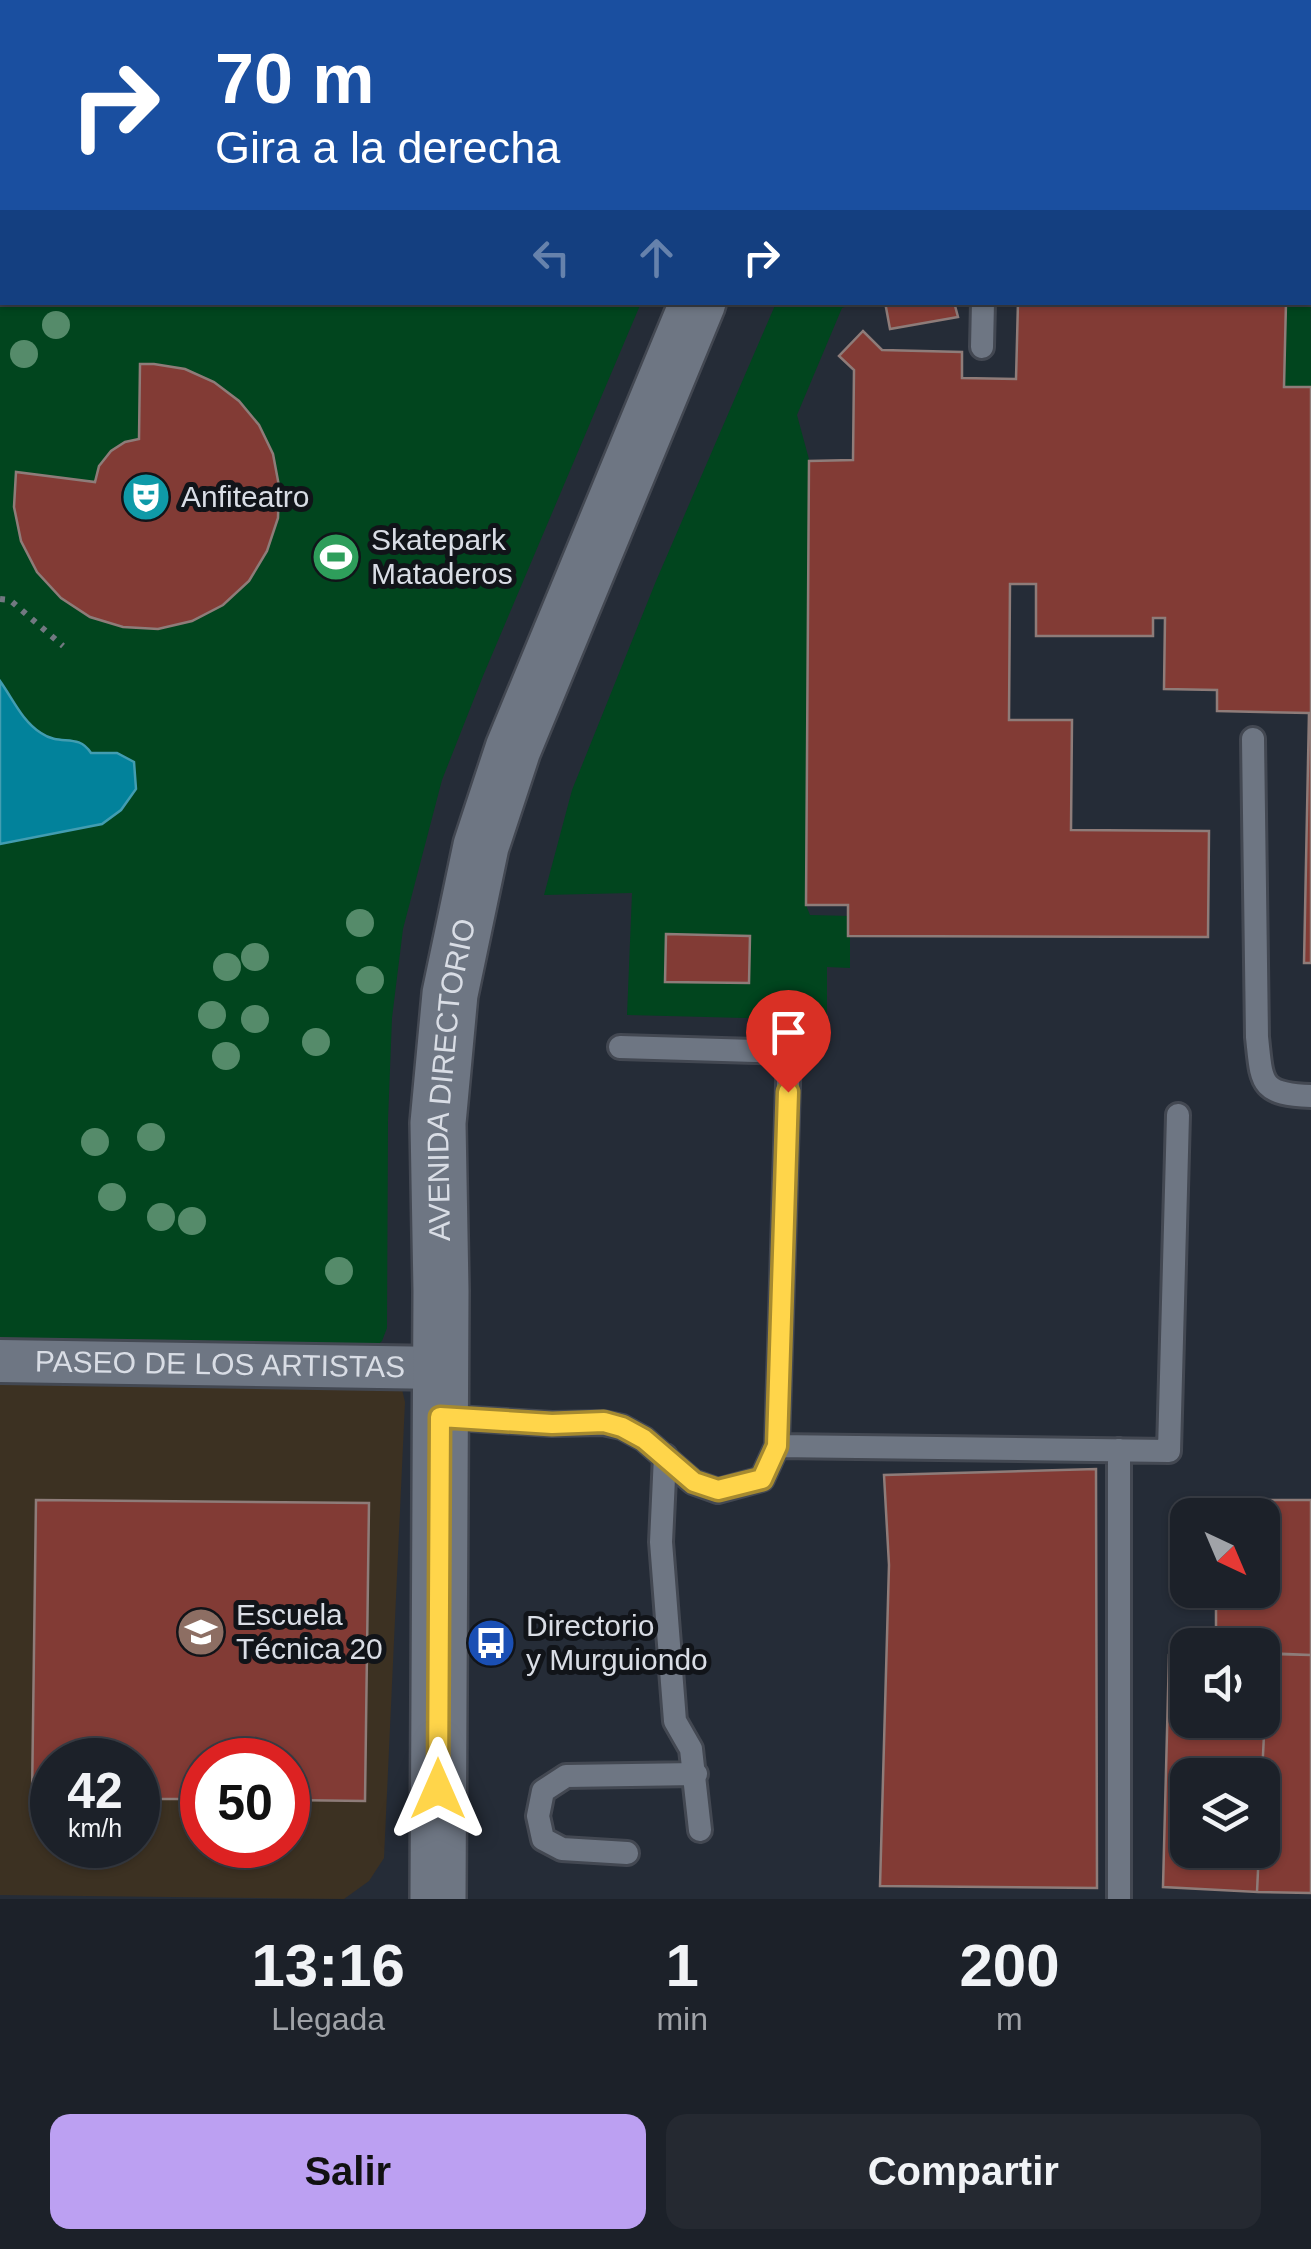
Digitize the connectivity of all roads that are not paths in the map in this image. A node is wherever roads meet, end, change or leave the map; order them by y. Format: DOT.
graph roads {
  1 [pos="697,305"];
  2 [pos="983,305"];
  3 [pos="982,347"];
  4 [pos="1253,739"];
  5 [pos="620,1047"];
  6 [pos="1311,1096"];
  7 [pos="1178,1115"];
  8 [pos="0,1361"];
  9 [pos="440,1393"];
  10 [pos="777,1446"];
  11 [pos="1119,1450"];
  12 [pos="665,1456"];
  13 [pos="696,1774"];
  14 [pos="700,1830"];
  15 [pos="627,1854"];
  16 [pos="438,1899"];
  17 [pos="1119,1899"];
  1 -- 9 [label="main road, AVENIDA DIRECTORIO"];
  2 -- 3 [label="lane"];
  4 -- 6 [label="lane"];
  5 -- 10 [label="lane"];
  7 -- 11 [label="lane"];
  8 -- 9 [label="street, PASEO DE LOS ARTISTAS"];
  9 -- 12 [label="lane"];
  9 -- 16 [label="main road, AVENIDA DIRECTORIO"];
  10 -- 11 [label="lane"];
  10 -- 12 [label="lane"];
  11 -- 17 [label="lane"];
  12 -- 13 [label="lane"];
  13 -- 14 [label="lane"];
  13 -- 15 [label="lane"];
}
